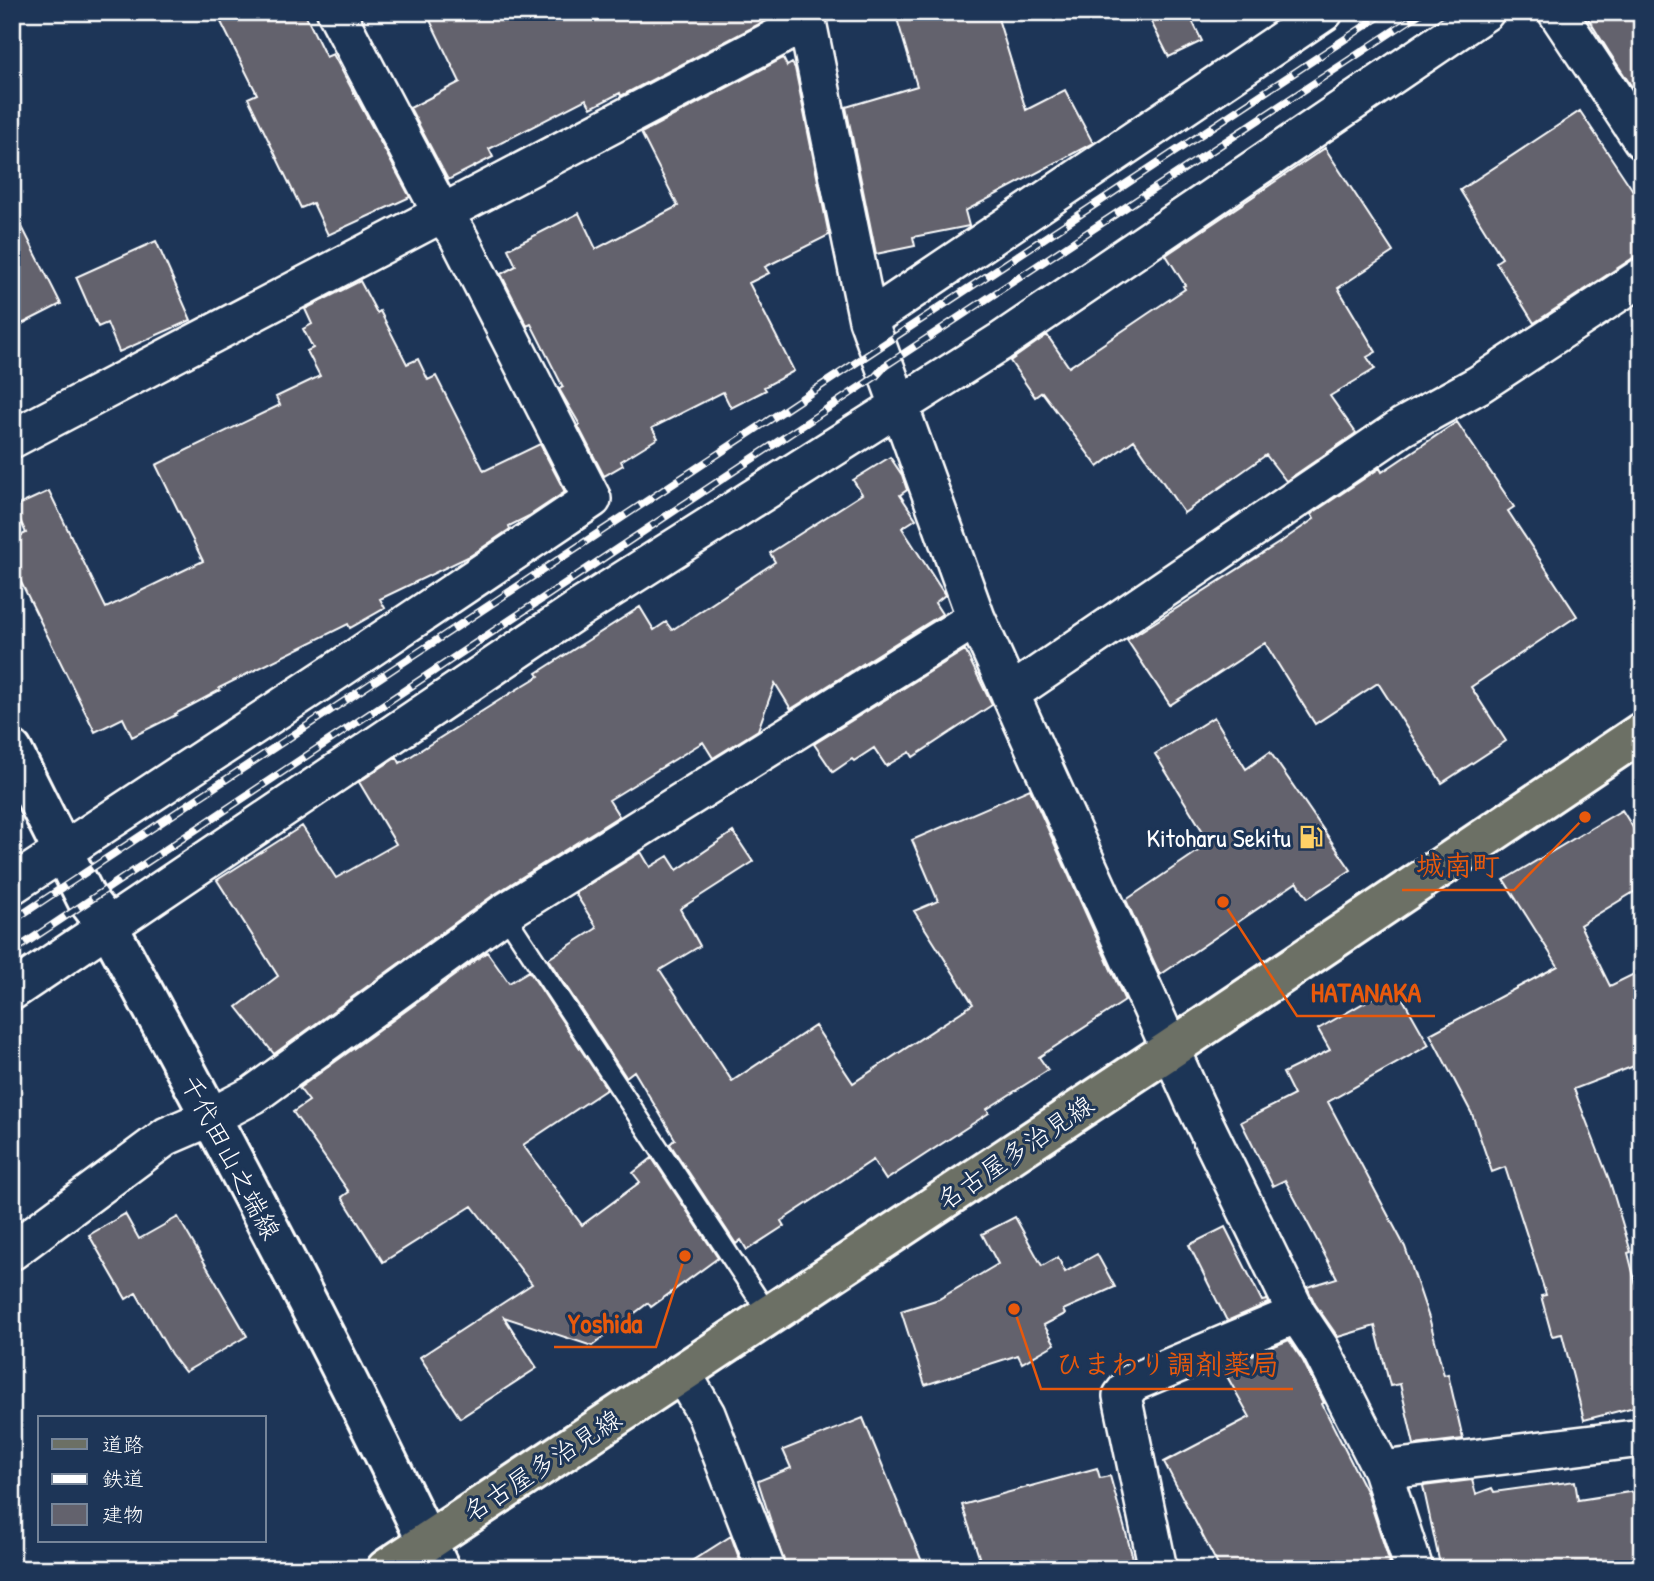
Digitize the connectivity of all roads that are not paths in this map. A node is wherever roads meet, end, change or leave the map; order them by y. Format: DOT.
graph roads {
  1 [pos="336,12"];
  2 [pos="1324,12"];
  3 [pos="1485,12"];
  4 [pos="1558,12"];
  5 [pos="806,17"];
  6 [pos="1642,140"];
  7 [pos="442,215"];
  8 [pos="1642,277"];
  9 [pos="868,320"];
  10 [pos="900,406"];
  11 [pos="12,439"];
  12 [pos="976,618"];
  13 [pos="1010,694"];
  14 [pos="1642,732"];
  15 [pos="12,750"];
  16 [pos="63,851"];
  17 [pos="12,885"];
  18 [pos="504,914"];
  19 [pos="108,926"];
  20 [pos="12,991"];
  21 [pos="1169,1050"];
  22 [pos="211,1117"];
  23 [pos="12,1251"];
  24 [pos="1297,1314"];
  25 [pos="769,1315"];
  26 [pos="682,1373"];
  27 [pos="1642,1438"];
  28 [pos="1382,1470"];
  29 [pos="433,1555"];
  30 [pos="386,1569"];
  31 [pos="766,1569"];
  32 [pos="1158,1569"];
  33 [pos="1415,1569"];
  1 -- 7 [label="street"];
  2 -- 9 [label="street"];
  3 -- 10 [label="street"];
  4 -- 6 [label="street"];
  5 -- 7 [label="street"];
  5 -- 9 [label="street"];
  7 -- 11 [label="street"];
  7 -- 16 [label="street"];
  8 -- 13 [label="street"];
  9 -- 10 [label="street"];
  10 -- 12 [label="street"];
  10 -- 19 [label="street"];
  12 -- 13 [label="street"];
  12 -- 18 [label="street"];
  13 -- 21 [label="street"];
  14 -- 21 [label="main road, 名古屋多治見線"];
  15 -- 16 [label="street, 千代田山之端線"];
  16 -- 17 [label="street"];
  16 -- 19 [label="street, 千代田山之端線"];
  18 -- 22 [label="street"];
  18 -- 25 [label="lane"];
  19 -- 20 [label="street"];
  19 -- 22 [label="street, 千代田山之端線"];
  21 -- 24 [label="street"];
  21 -- 25 [label="main road, 名古屋多治見線"];
  22 -- 23 [label="street"];
  22 -- 29 [label="street, 千代田山之端線"];
  24 -- 28 [label="street"];
  24 -- 32 [label="street"];
  25 -- 26 [label="main road, 名古屋多治見線"];
  26 -- 29 [label="main road, 名古屋多治見線"];
  26 -- 31 [label="street"];
  27 -- 28 [label="street"];
  28 -- 33 [label="street"];
  29 -- 30 [label="main road, 名古屋多治見線"];
}
